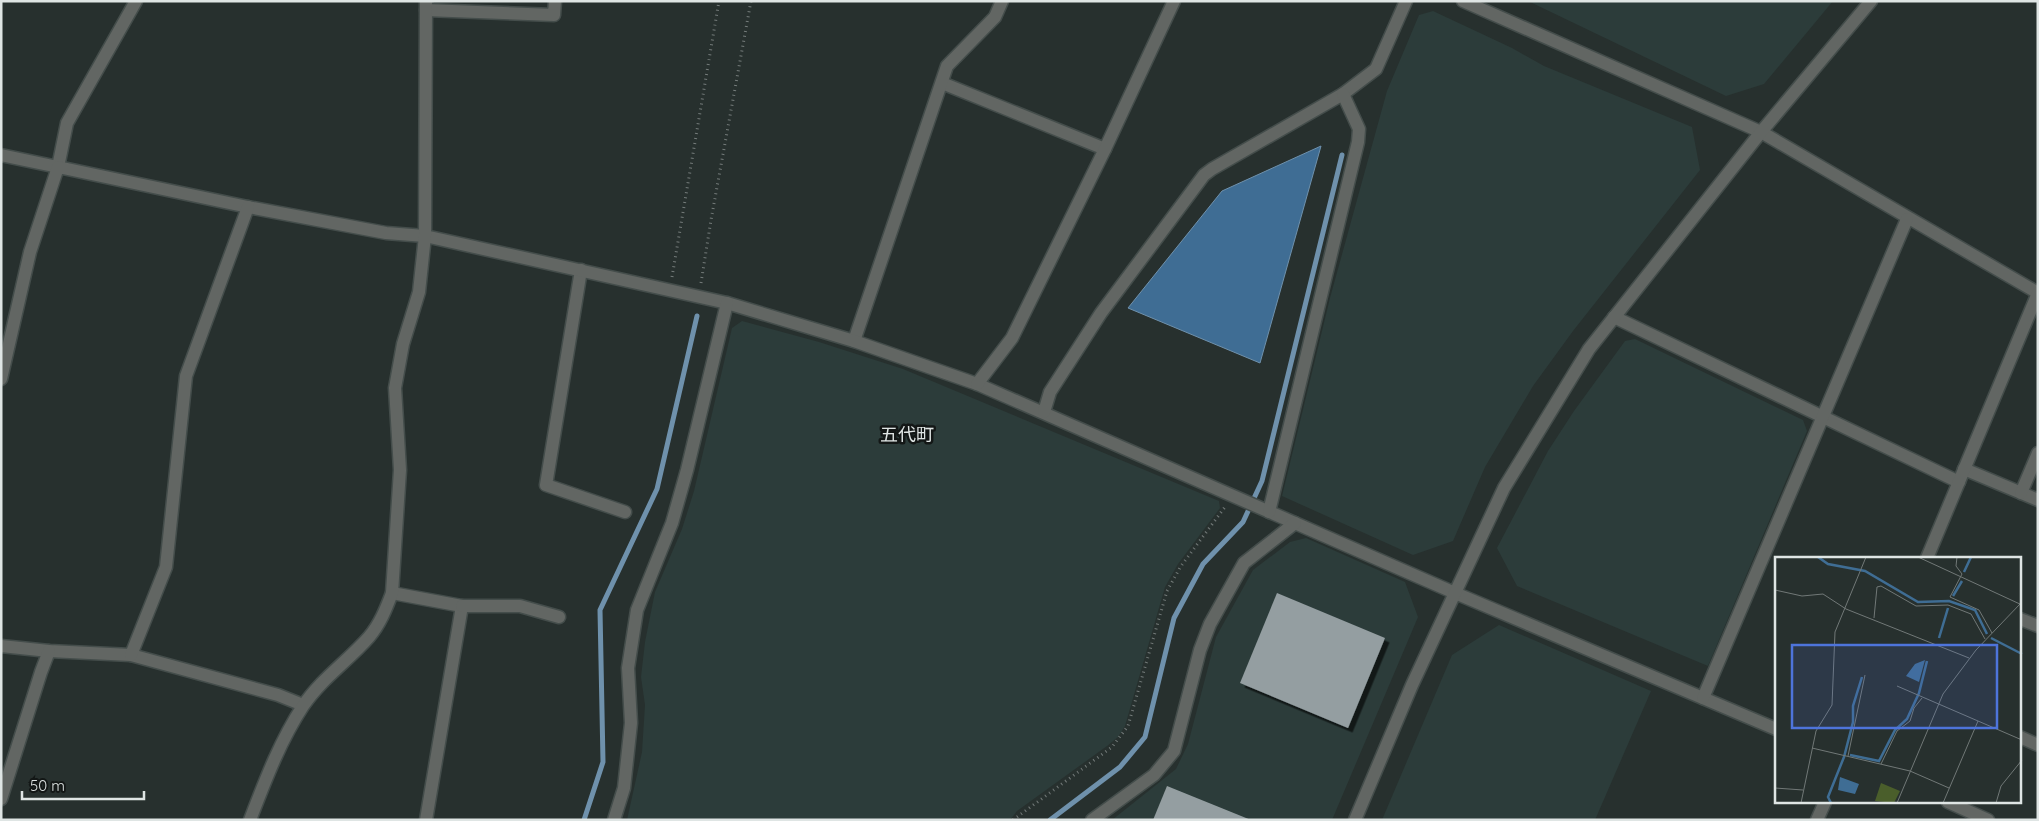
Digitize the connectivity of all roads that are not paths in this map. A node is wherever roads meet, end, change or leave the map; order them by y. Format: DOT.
graph roads {
  1 [pos="136,1"];
  2 [pos="555,1"];
  3 [pos="1002,1"];
  4 [pos="1174,1"];
  5 [pos="1406,1"];
  6 [pos="1463,1"];
  7 [pos="1872,1"];
  8 [pos="426,6"];
  9 [pos="942,83"];
  10 [pos="1342,94"];
  11 [pos="1761,132"];
  12 [pos="1105,148"];
  13 [pos="1,154"];
  14 [pos="58,167"];
  15 [pos="248,207"];
  16 [pos="1907,219"];
  17 [pos="425,236"];
  18 [pos="581,270"];
  19 [pos="2038,293"];
  20 [pos="727,303"];
  21 [pos="1614,318"];
  22 [pos="854,341"];
  23 [pos="1,379"];
  24 [pos="977,384"];
  25 [pos="1044,412"];
  26 [pos="1823,417"];
  27 [pos="2038,453"];
  28 [pos="1964,469"];
  29 [pos="1959,482"];
  30 [pos="2021,493"];
  31 [pos="2038,500"];
  32 [pos="625,512"];
  33 [pos="1270,512"];
  34 [pos="1295,523"];
  35 [pos="1927,557"];
  36 [pos="392,593"];
  37 [pos="1455,593"];
  38 [pos="462,606"];
  39 [pos="559,617"];
  40 [pos="2022,620"];
  41 [pos="2038,626"];
  42 [pos="1,646"];
  43 [pos="50,651"];
  44 [pos="131,654"];
  45 [pos="1703,698"];
  46 [pos="303,705"];
  47 [pos="1775,729"];
  48 [pos="2022,738"];
  49 [pos="2038,745"];
  50 [pos="1,799"];
  51 [pos="1824,804"];
  52 [pos="1952,804"];
  53 [pos="250,820"];
  54 [pos="426,820"];
  55 [pos="614,820"];
  56 [pos="1092,820"];
  57 [pos="1356,820"];
  58 [pos="1817,820"];
  59 [pos="1988,820"];
  1 -- 14 [label="street"];
  2 -- 8 [label="street"];
  3 -- 9 [label="street"];
  4 -- 12 [label="street"];
  5 -- 10 [label="street"];
  6 -- 11 [label="street"];
  7 -- 11 [label="street"];
  8 -- 17 [label="street"];
  9 -- 12 [label="street"];
  9 -- 22 [label="street"];
  10 -- 25 [label="street"];
  10 -- 33 [label="street"];
  11 -- 16 [label="street"];
  11 -- 21 [label="street"];
  12 -- 24 [label="street"];
  13 -- 14 [label="street"];
  14 -- 15 [label="street"];
  14 -- 23 [label="street"];
  15 -- 17 [label="street"];
  15 -- 44 [label="street"];
  16 -- 19 [label="street"];
  16 -- 26 [label="street"];
  17 -- 18 [label="street"];
  17 -- 36 [label="street"];
  18 -- 20 [label="street"];
  18 -- 32 [label="street"];
  19 -- 28 [label="street"];
  20 -- 22 [label="street"];
  20 -- 55 [label="street"];
  21 -- 26 [label="street"];
  21 -- 37 [label="street"];
  22 -- 24 [label="street"];
  24 -- 25 [label="street"];
  25 -- 33 [label="street"];
  26 -- 29 [label="street"];
  26 -- 45 [label="street"];
  27 -- 30 [label="street"];
  28 -- 29 [label="street"];
  28 -- 30 [label="street"];
  29 -- 35 [label="street"];
  30 -- 31 [label="street"];
  33 -- 34 [label="street"];
  34 -- 37 [label="street"];
  34 -- 56 [label="street"];
  36 -- 38 [label="street"];
  36 -- 46 [label="street"];
  37 -- 45 [label="street"];
  37 -- 57 [label="street"];
  38 -- 39 [label="street"];
  38 -- 54 [label="street"];
  40 -- 41 [label="street"];
  42 -- 43 [label="street"];
  43 -- 44 [label="street"];
  43 -- 50 [label="street"];
  44 -- 46 [label="street"];
  45 -- 47 [label="street"];
  46 -- 53 [label="street"];
  48 -- 49 [label="street"];
  51 -- 58 [label="street"];
  52 -- 59 [label="street"];
}
